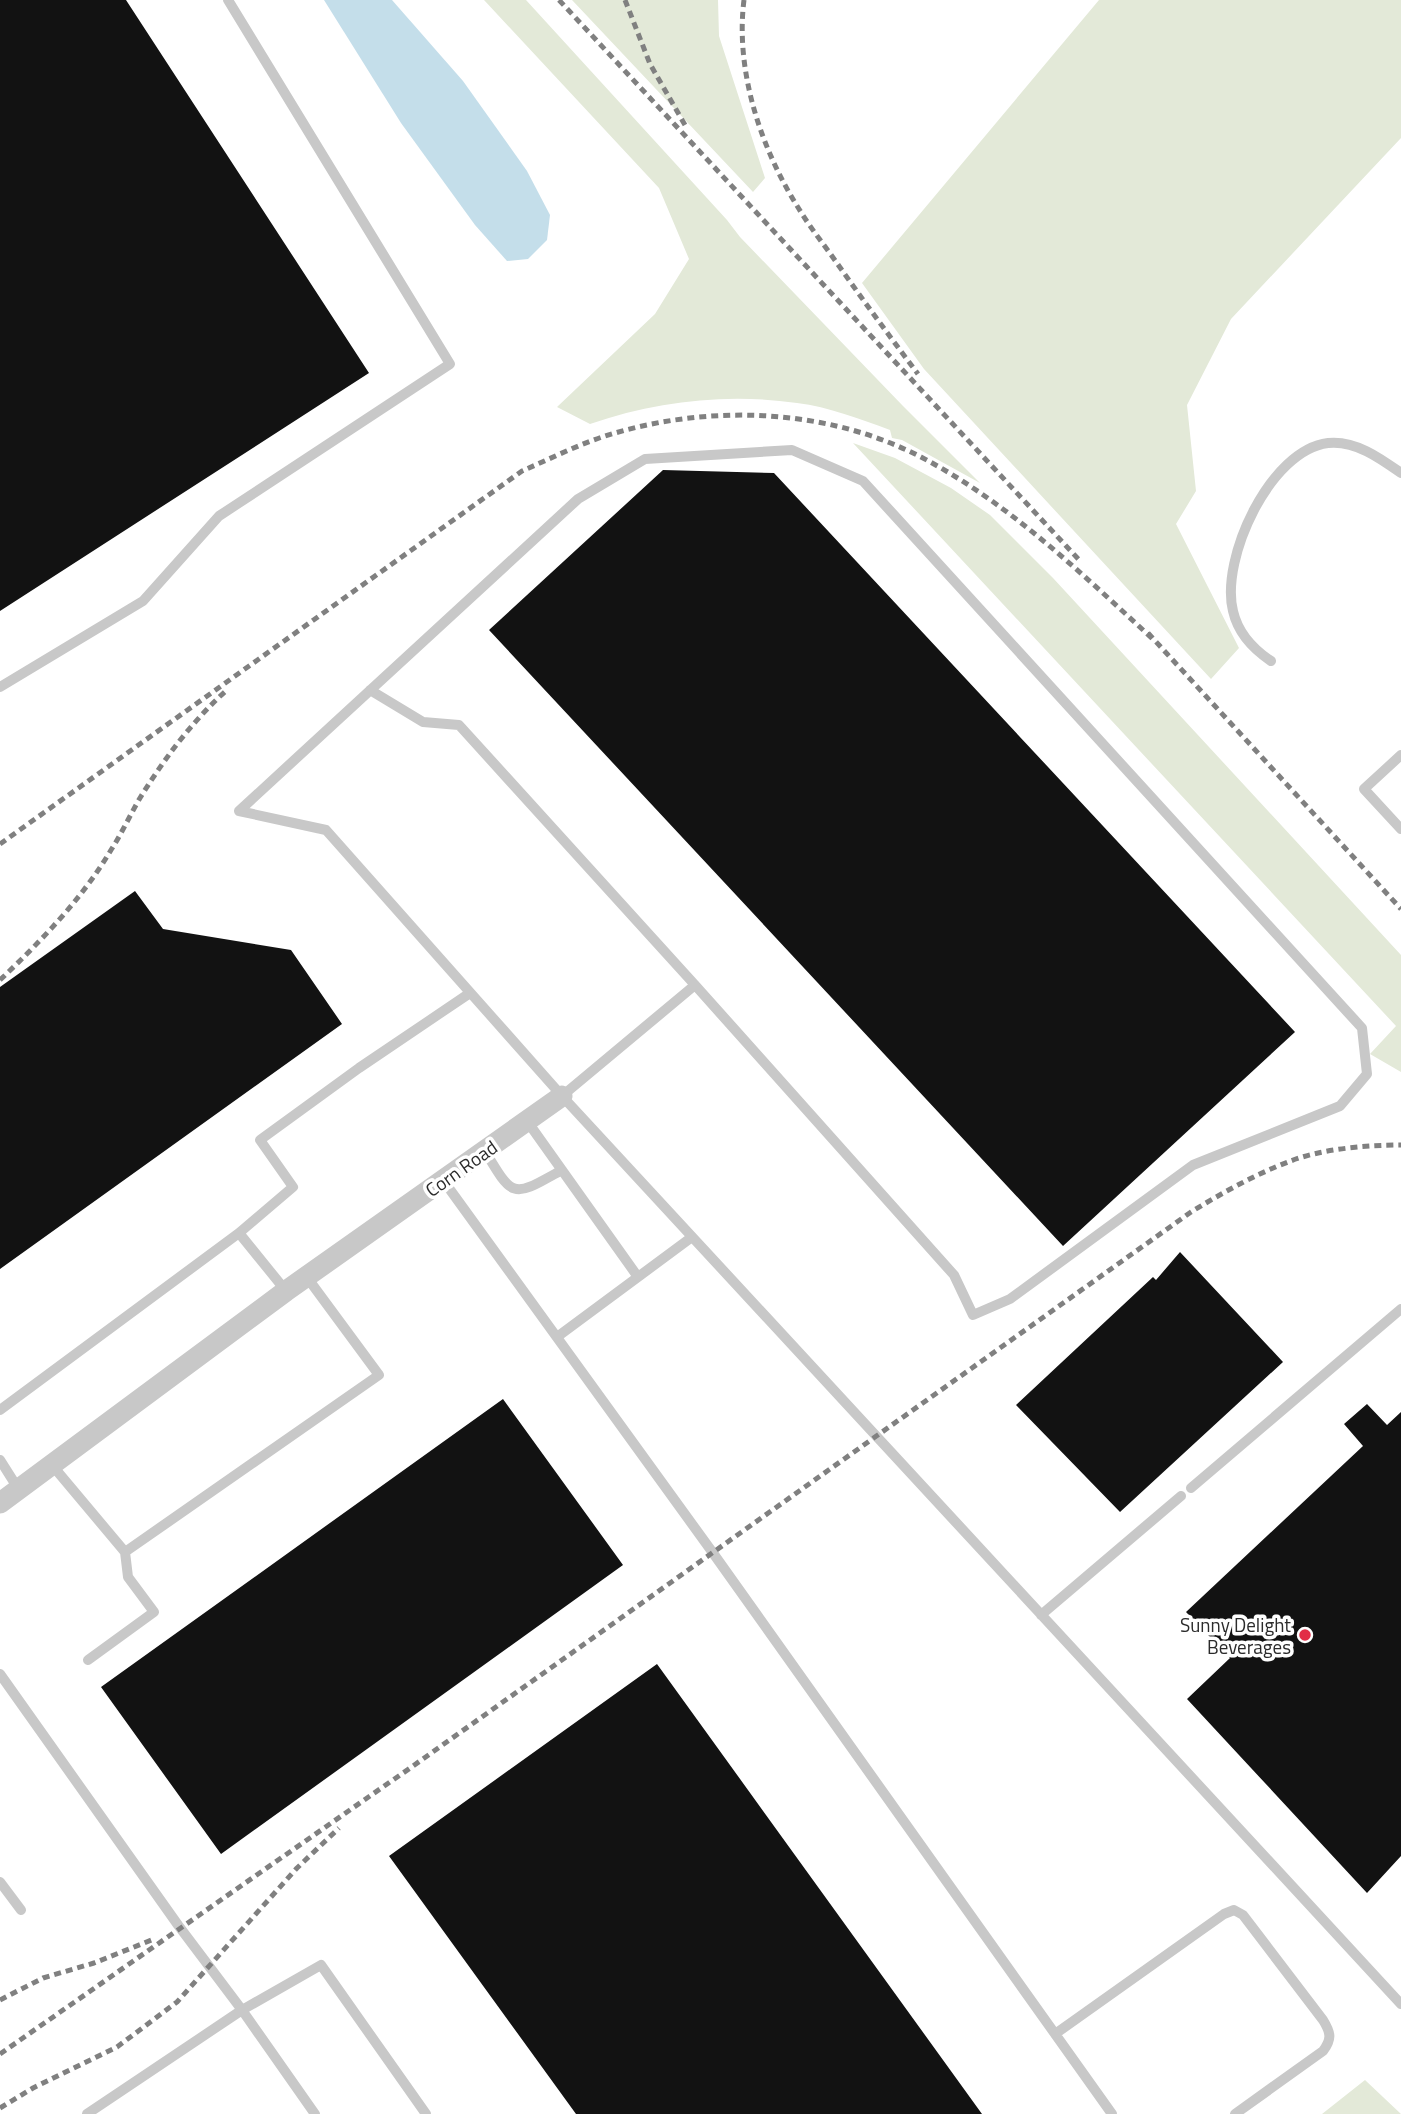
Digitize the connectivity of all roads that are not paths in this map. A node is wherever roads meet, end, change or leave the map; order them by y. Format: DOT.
graph roads {
  1 [pos="228,0"];
  2 [pos="1401,473"];
  3 [pos="1271,661"];
  4 [pos="0,687"];
  5 [pos="370,690"];
  6 [pos="1401,755"];
  7 [pos="1401,829"];
  8 [pos="695,985"];
  9 [pos="470,993"];
  10 [pos="562,1096"];
  11 [pos="527,1121"];
  12 [pos="485,1151"];
  13 [pos="562,1170"];
  14 [pos="443,1181"];
  15 [pos="239,1233"];
  16 [pos="692,1237"];
  17 [pos="306,1276"];
  18 [pos="638,1277"];
  19 [pos="286,1291"];
  20 [pos="1401,1309"];
  21 [pos="557,1337"];
  22 [pos="0,1410"];
  23 [pos="0,1460"];
  24 [pos="52,1465"];
  25 [pos="1191,1488"];
  26 [pos="19,1490"];
  27 [pos="1181,1496"];
  28 [pos="0,1503"];
  29 [pos="125,1552"];
  30 [pos="1041,1615"];
  31 [pos="88,1660"];
  32 [pos="0,1675"];
  33 [pos="0,1882"];
  34 [pos="21,1910"];
  35 [pos="1401,2004"];
  36 [pos="242,2010"];
  37 [pos="1055,2034"];
  38 [pos="87,2114"];
  39 [pos="316,2114"];
  40 [pos="426,2114"];
  41 [pos="1112,2114"];
  42 [pos="1235,2114"];
  1 -- 4 [label="lane"];
  2 -- 3 [label="lane"];
  5 -- 8 [label="lane"];
  5 -- 8 [label="lane"];
  5 -- 9 [label="lane"];
  6 -- 7 [label="lane"];
  8 -- 10 [label="lane"];
  9 -- 10 [label="lane"];
  9 -- 15 [label="lane"];
  10 -- 11 [label="street, Corn Road"];
  10 -- 16 [label="lane"];
  11 -- 12 [label="street, Corn Road"];
  11 -- 13 [label="lane"];
  12 -- 13 [label="lane"];
  12 -- 14 [label="street, Corn Road"];
  13 -- 18 [label="lane"];
  14 -- 17 [label="street, Corn Road"];
  14 -- 21 [label="lane"];
  15 -- 19 [label="lane"];
  15 -- 22 [label="lane"];
  16 -- 18 [label="lane"];
  16 -- 30 [label="lane"];
  17 -- 19 [label="street, Corn Road"];
  17 -- 29 [label="lane"];
  18 -- 21 [label="lane"];
  19 -- 24 [label="street, Corn Road"];
  20 -- 25 [label="lane"];
  21 -- 37 [label="lane"];
  23 -- 26 [label="lane"];
  24 -- 26 [label="street, Corn Road"];
  24 -- 29 [label="lane"];
  26 -- 28 [label="street, Corn Road"];
  27 -- 30 [label="lane"];
  29 -- 31 [label="lane"];
  30 -- 35 [label="lane"];
  32 -- 36 [label="lane"];
  33 -- 34 [label="lane"];
  36 -- 38 [label="lane"];
  36 -- 39 [label="lane"];
  36 -- 40 [label="lane"];
  37 -- 41 [label="lane"];
  37 -- 42 [label="lane"];
}
